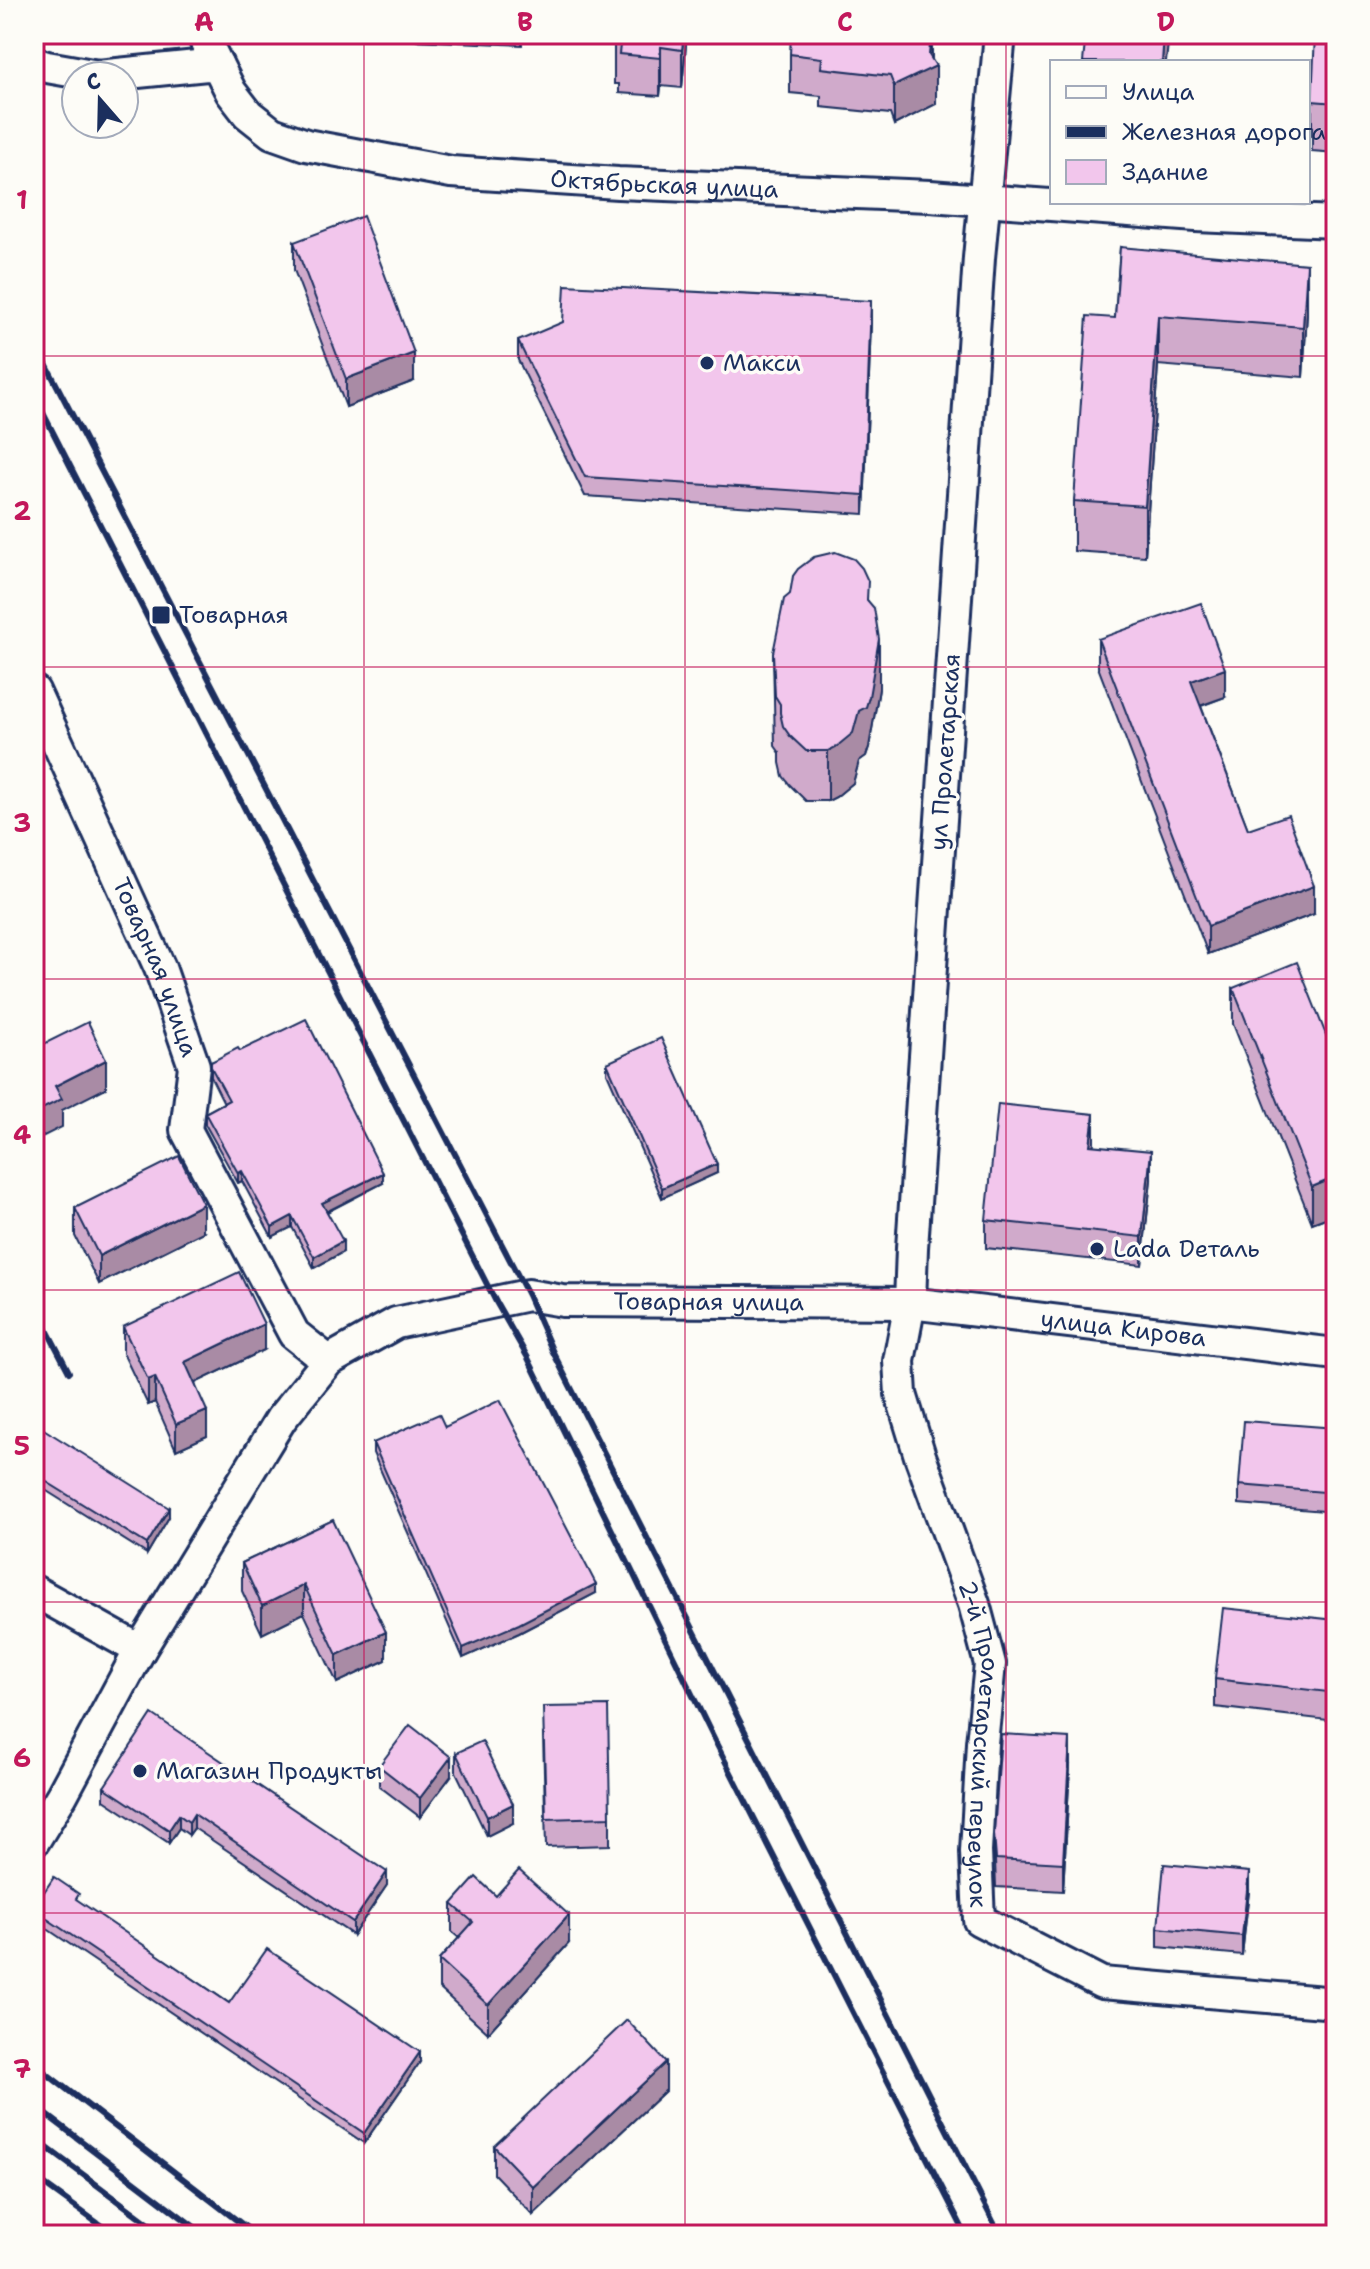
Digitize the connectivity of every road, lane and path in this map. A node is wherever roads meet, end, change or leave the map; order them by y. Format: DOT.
graph roads {
  1 [pos="202,34"];
  2 [pos="1000,34"];
  3 [pos="34,63"];
  4 [pos="217,64"];
  5 [pos="984,200"];
  6 [pos="1336,222"];
  7 [pos="34,691"];
  8 [pos="910,1303"];
  9 [pos="1336,1354"];
  10 [pos="328,1361"];
  11 [pos="34,1591"];
  12 [pos="140,1650"];
  13 [pos="34,1841"];
  14 [pos="1336,2003"];
  1 -- 4 [label="street, Октябрьская улица"];
  2 -- 5 [label="street, ул Пролетарская"];
  3 -- 4 [label="street"];
  4 -- 5 [label="street, Октябрьская улица"];
  5 -- 6 [label="street, Октябрьская улица"];
  5 -- 8 [label="street, ул Пролетарская"];
  7 -- 10 [label="street, Товарная улица"];
  8 -- 9 [label="street, улица Кирова"];
  8 -- 10 [label="street, Товарная улица"];
  8 -- 14 [label="street, 2-й Пролетарский переулок"];
  10 -- 12 [label="street, Товарная улица"];
  11 -- 12 [label="street"];
  12 -- 13 [label="street, Товарная улица"];
}
